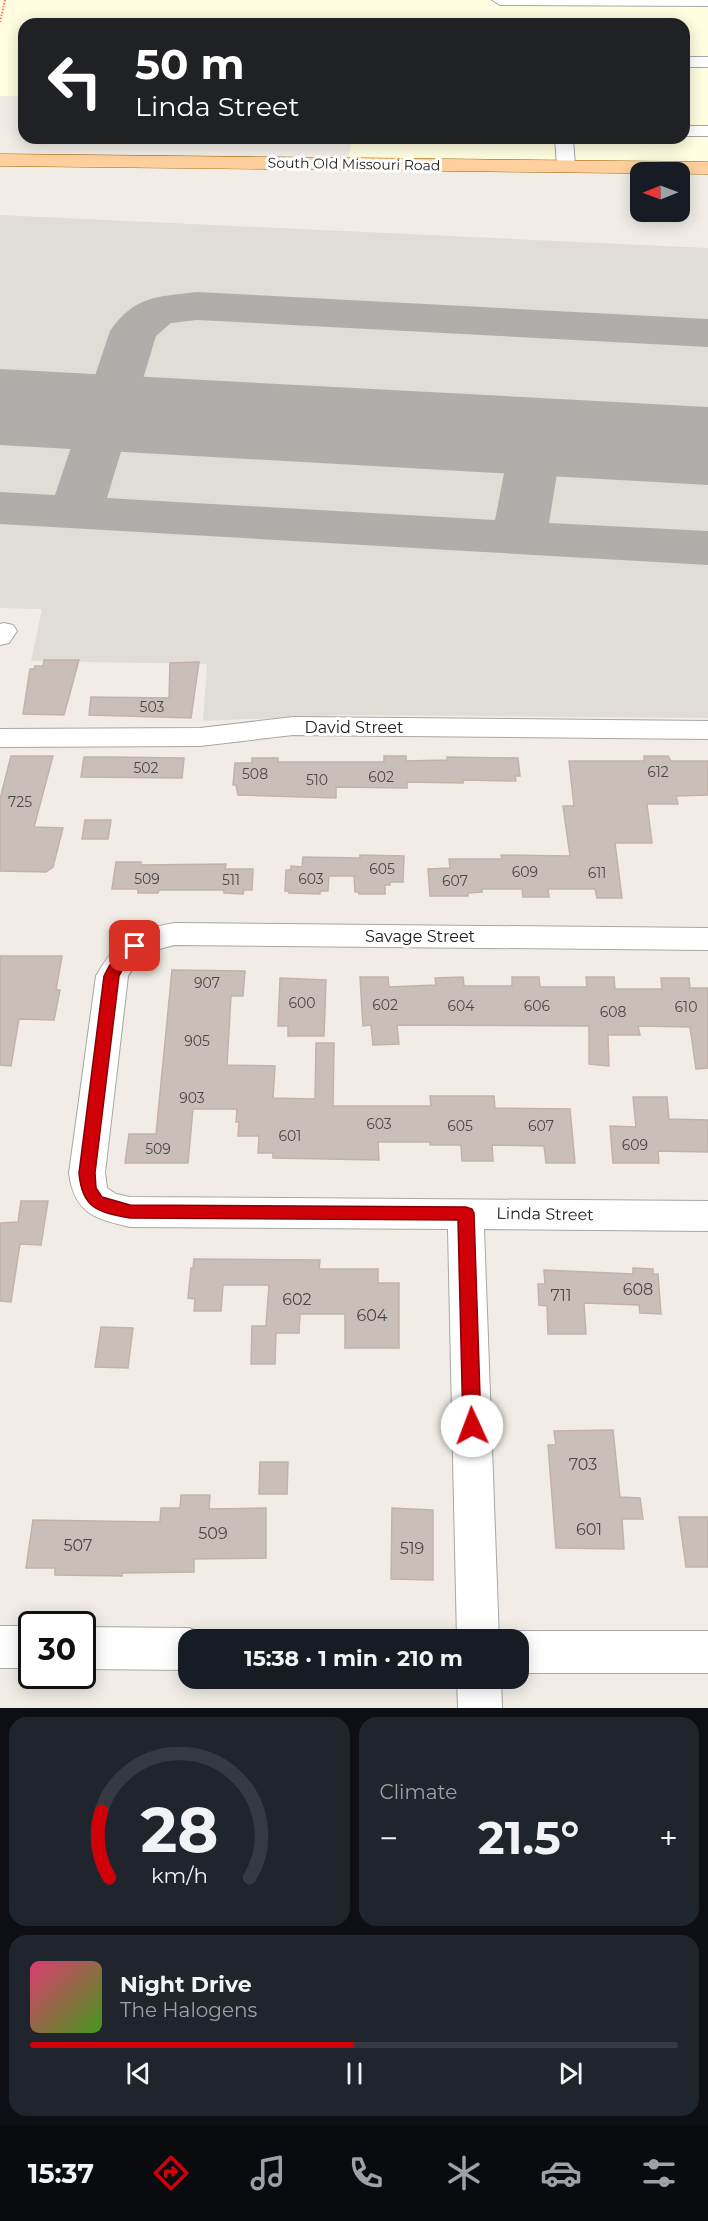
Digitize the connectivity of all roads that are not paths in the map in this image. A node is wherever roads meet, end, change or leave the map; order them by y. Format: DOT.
graph roads {
  1 [pos="500,0"];
  2 [pos="708,1"];
  3 [pos="690,62"];
  4 [pos="708,62"];
  5 [pos="690,131"];
  6 [pos="708,131"];
  7 [pos="564,144"];
  8 [pos="0,160"];
  9 [pos="566,166"];
  10 [pos="708,168"];
  11 [pos="708,730"];
  12 [pos="0,738"];
  13 [pos="708,939"];
  14 [pos="96,1202"];
  15 [pos="466,1213"];
  16 [pos="708,1216"];
  17 [pos="478,1629"];
  18 [pos="0,1647"];
  19 [pos="18,1647"];
  20 [pos="96,1648"];
  21 [pos="178,1649"];
  22 [pos="529,1652"];
  23 [pos="708,1652"];
  24 [pos="479,1689"];
  25 [pos="480,1708"];
  1 -- 2 [label="street"];
  3 -- 4 [label="street"];
  5 -- 6 [label="street"];
  7 -- 9 [label="street"];
  8 -- 9 [label="main road, South Old Missouri Road"];
  9 -- 10 [label="main road, South Old Missouri Road"];
  11 -- 12 [label="street, David Street"];
  13 -- 14 [label="street, Savage Street"];
  14 -- 15 [label="street, Linda Street"];
  15 -- 16 [label="street, Linda Street"];
  15 -- 17 [label="street"];
  18 -- 19 [label="street"];
  20 -- 21 [label="street"];
  22 -- 23 [label="street"];
  24 -- 25 [label="street"];
}
